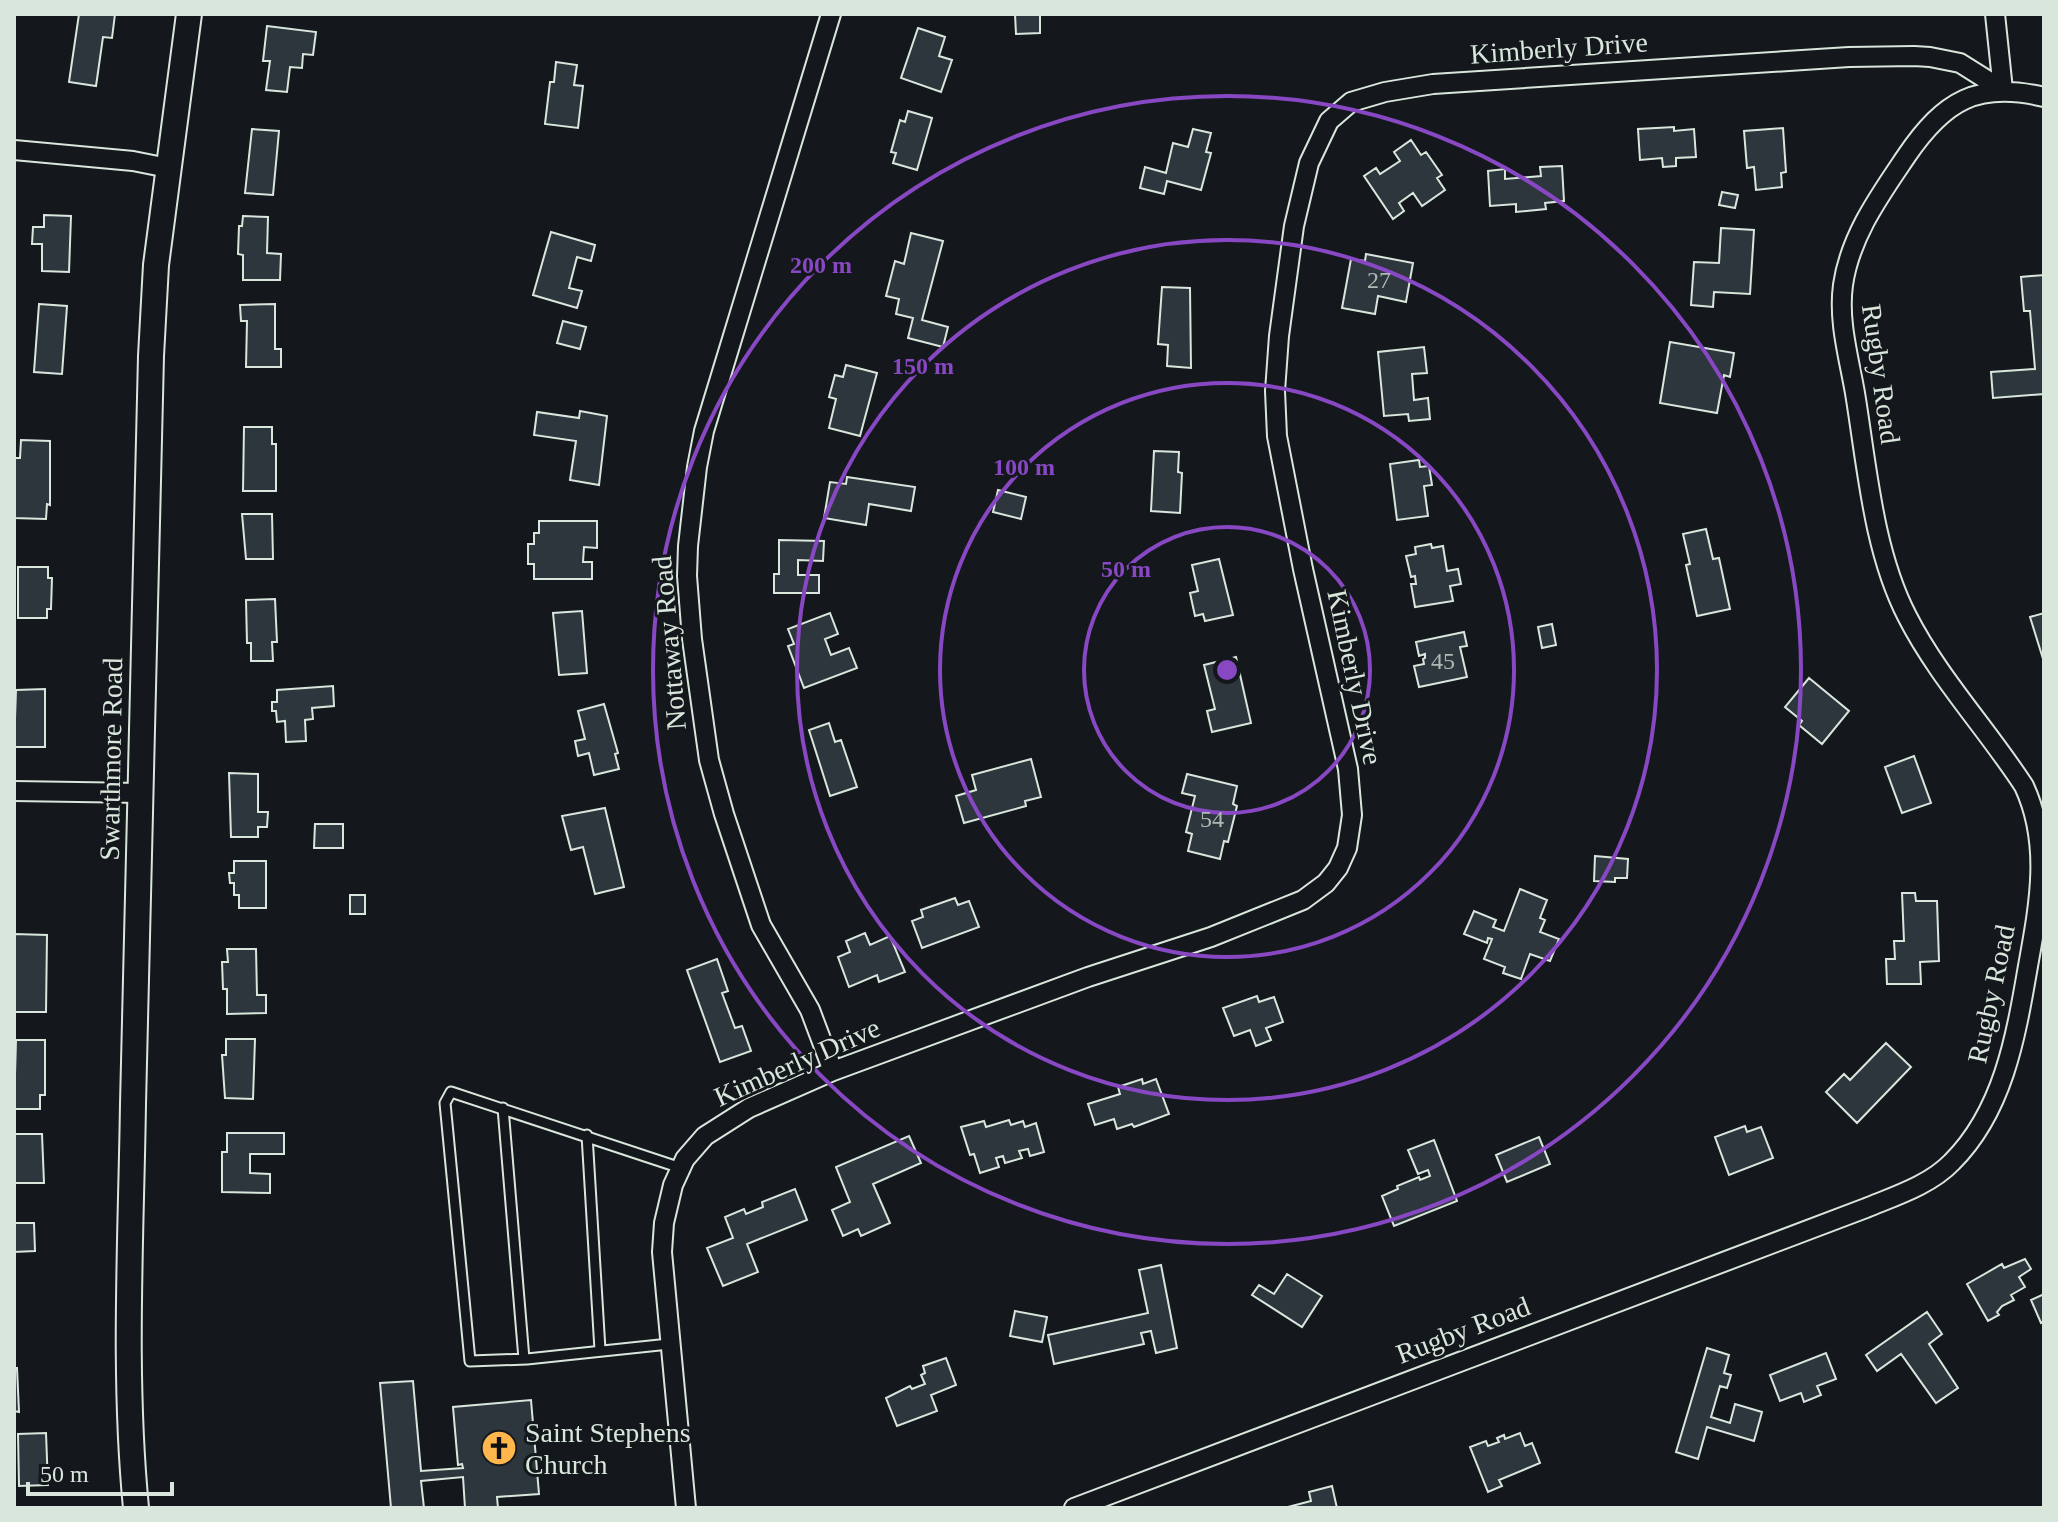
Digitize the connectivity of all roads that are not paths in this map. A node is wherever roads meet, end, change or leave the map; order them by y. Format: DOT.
graph roads {
  1 [pos="189,14"];
  2 [pos="831,14"];
  3 [pos="1995,14"];
  4 [pos="2003,90"];
  5 [pos="2044,97"];
  6 [pos="14,150"];
  7 [pos="168,168"];
  8 [pos="14,791"];
  9 [pos="141,793"];
  10 [pos="833,1071"];
  11 [pos="503,1108"];
  12 [pos="587,1135"];
  13 [pos="681,1168"];
  14 [pos="669,1344"];
  15 [pos="600,1350"];
  16 [pos="524,1359"];
  17 [pos="136,1508"];
  18 [pos="686,1508"];
  19 [pos="1074,1508"];
  1 -- 7 [label="street, Swarthmore Road"];
  2 -- 10 [label="street, Nottaway Road"];
  3 -- 4 [label="street"];
  4 -- 5 [label="street, Rugby Road"];
  4 -- 10 [label="street, Kimberly Drive"];
  4 -- 19 [label="street, Rugby Road"];
  6 -- 7 [label="street"];
  7 -- 9 [label="street, Swarthmore Road"];
  8 -- 9 [label="street"];
  9 -- 17 [label="street, Swarthmore Road"];
  10 -- 13 [label="street, Kimberly Drive"];
  11 -- 12 [label="lane"];
  11 -- 16 [label="lane"];
  11 -- 16 [label="lane"];
  12 -- 13 [label="lane"];
  12 -- 15 [label="lane"];
  13 -- 14 [label="street, Kimberly Drive"];
  14 -- 15 [label="lane"];
  14 -- 18 [label="street, Kimberly Drive"];
  15 -- 16 [label="lane"];
}
